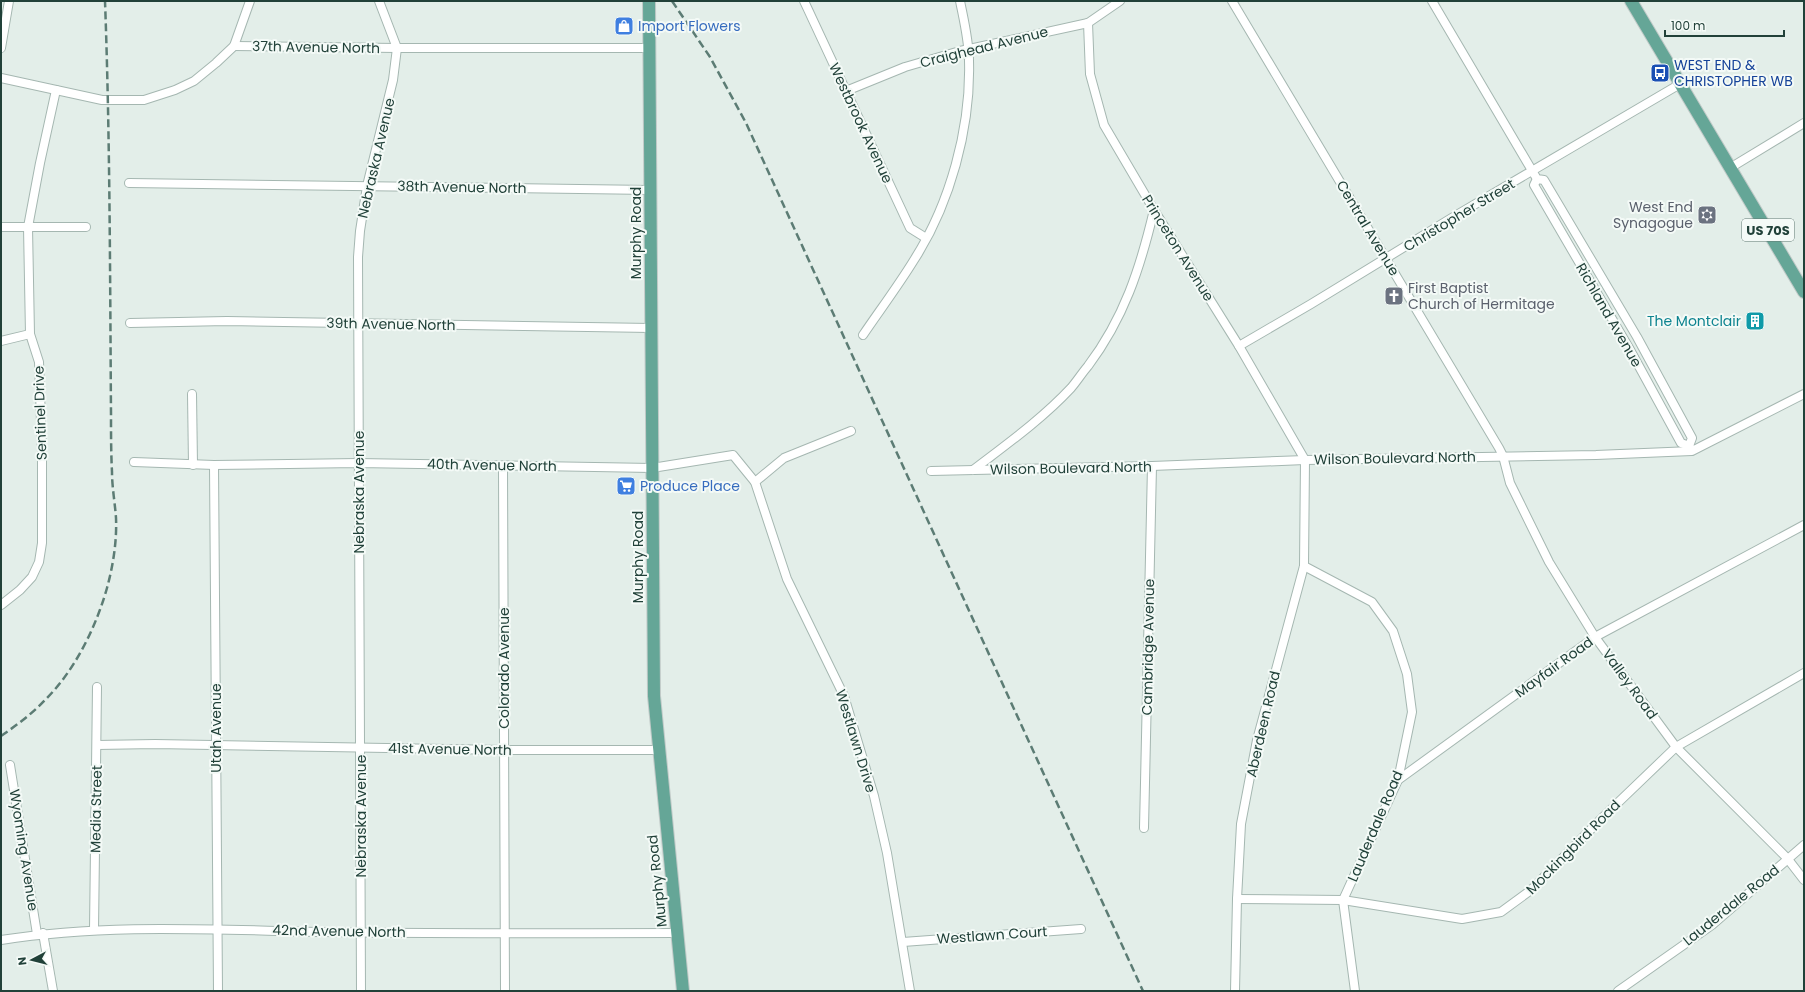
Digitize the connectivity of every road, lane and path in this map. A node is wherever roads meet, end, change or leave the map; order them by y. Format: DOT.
graph roads {
  1 [pos="9,1"];
  2 [pos="250,1"];
  3 [pos="379,1"];
  4 [pos="649,1"];
  5 [pos="804,1"];
  6 [pos="960,1"];
  7 [pos="1120,1"];
  8 [pos="1232,1"];
  9 [pos="1432,1"];
  10 [pos="1631,1"];
  11 [pos="1088,23"];
  12 [pos="234,46"];
  13 [pos="1,48"];
  14 [pos="397,48"];
  15 [pos="650,48"];
  16 [pos="968,49"];
  17 [pos="1,78"];
  18 [pos="1680,84"];
  19 [pos="56,90"];
  20 [pos="846,91"];
  21 [pos="1804,123"];
  22 [pos="1730,168"];
  23 [pos="1532,171"];
  24 [pos="1537,179"];
  25 [pos="130,183"];
  26 [pos="367,186"];
  27 [pos="651,190"];
  28 [pos="1154,210"];
  29 [pos="1,227"];
  30 [pos="28,227"];
  31 [pos="86,227"];
  32 [pos="926,238"];
  33 [pos="1386,258"];
  34 [pos="1804,292"];
  35 [pos="130,323"];
  36 [pos="358,324"];
  37 [pos="651,328"];
  38 [pos="30,334"];
  39 [pos="863,335"];
  40 [pos="1,341"];
  41 [pos="1239,346"];
  42 [pos="192,394"];
  43 [pos="1804,394"];
  44 [pos="851,431"];
  45 [pos="1691,448"];
  46 [pos="1503,456"];
  47 [pos="1305,460"];
  48 [pos="134,462"];
  49 [pos="358,463"];
  50 [pos="193,465"];
  51 [pos="214,465"];
  52 [pos="503,466"];
  53 [pos="1152,466"];
  54 [pos="652,468"];
  55 [pos="973,470"];
  56 [pos="931,471"];
  57 [pos="755,482"];
  58 [pos="1804,525"];
  59 [pos="1304,566"];
  60 [pos="1,605"];
  61 [pos="1595,637"];
  62 [pos="1804,673"];
  63 [pos="97,687"];
  64 [pos="97,745"];
  65 [pos="216,746"];
  66 [pos="1676,747"];
  67 [pos="361,748"];
  68 [pos="505,750"];
  69 [pos="658,750"];
  70 [pos="10,765"];
  71 [pos="1398,780"];
  72 [pos="1144,828"];
  73 [pos="1804,845"];
  74 [pos="1787,858"];
  75 [pos="1804,880"];
  76 [pos="1236,899"];
  77 [pos="1343,900"];
  78 [pos="218,929"];
  79 [pos="1081,929"];
  80 [pos="94,930"];
  81 [pos="361,932"];
  82 [pos="506,932"];
  83 [pos="677,933"];
  84 [pos="40,934"];
  85 [pos="1,940"];
  86 [pos="903,942"];
  87 [pos="53,991"];
  88 [pos="218,991"];
  89 [pos="361,991"];
  90 [pos="505,991"];
  91 [pos="683,991"];
  92 [pos="910,991"];
  93 [pos="1236,991"];
  94 [pos="1355,991"];
  95 [pos="1618,991"];
  1 -- 13 [label="street"];
  2 -- 12 [label="street"];
  3 -- 14 [label="street, Nebraska Avenue"];
  4 -- 15 [label="main road, Murphy Road"];
  5 -- 20 [label="street, Westbrook Avenue"];
  6 -- 16 [label="street"];
  7 -- 11 [label="street, Craighead Avenue"];
  8 -- 33 [label="street, Central Avenue"];
  9 -- 23 [label="street, Richland Avenue"];
  10 -- 18 [label="main road, US 70S"];
  11 -- 16 [label="street, Craighead Avenue"];
  11 -- 28 [label="street, Princeton Avenue"];
  12 -- 14 [label="street, 37th Avenue North"];
  12 -- 19 [label="street, 37th Avenue North"];
  14 -- 15 [label="street, 37th Avenue North"];
  14 -- 26 [label="street, Nebraska Avenue"];
  15 -- 27 [label="main road, Murphy Road"];
  16 -- 20 [label="street, Craighead Avenue"];
  16 -- 32 [label="street"];
  17 -- 19 [label="street, 37th Avenue North"];
  18 -- 22 [label="main road, US 70S"];
  18 -- 23 [label="street, Christopher Street"];
  19 -- 30 [label="street, Sentinel Drive"];
  20 -- 32 [label="street, Westbrook Avenue"];
  21 -- 22 [label="street"];
  22 -- 34 [label="main road, US 70S"];
  23 -- 24 [label="street, Richland Avenue"];
  23 -- 33 [label="street, Christopher Street"];
  24 -- 45 [label="street, Richland Avenue"];
  24 -- 45 [label="street, Richland Avenue"];
  25 -- 26 [label="street, 38th Avenue North"];
  26 -- 27 [label="street, 38th Avenue North"];
  26 -- 36 [label="street, Nebraska Avenue"];
  27 -- 37 [label="main road, Murphy Road"];
  28 -- 41 [label="street, Princeton Avenue"];
  28 -- 55 [label="street"];
  29 -- 30 [label="street"];
  30 -- 31 [label="street"];
  30 -- 38 [label="street, Sentinel Drive"];
  32 -- 39 [label="street"];
  33 -- 41 [label="street, Christopher Street"];
  33 -- 46 [label="street, Central Avenue"];
  35 -- 36 [label="street, 39th Avenue North"];
  36 -- 37 [label="street, 39th Avenue North"];
  36 -- 49 [label="street, Nebraska Avenue"];
  37 -- 54 [label="main road, Murphy Road"];
  38 -- 40 [label="street"];
  38 -- 60 [label="street, Sentinel Drive"];
  41 -- 47 [label="street, Princeton Avenue"];
  42 -- 50 [label="street"];
  43 -- 45 [label="street, Wilson Boulevard North"];
  44 -- 57 [label="street"];
  45 -- 46 [label="street, Wilson Boulevard North"];
  46 -- 47 [label="street, Wilson Boulevard North"];
  46 -- 61 [label="street, Valley Road"];
  47 -- 53 [label="street, Wilson Boulevard North"];
  47 -- 59 [label="street, Aberdeen Road"];
  48 -- 50 [label="street"];
  49 -- 51 [label="street, 40th Avenue North"];
  49 -- 52 [label="street, 40th Avenue North"];
  49 -- 67 [label="street, Nebraska Avenue"];
  50 -- 51 [label="street, 40th Avenue North"];
  51 -- 65 [label="street, Utah Avenue"];
  52 -- 54 [label="street, 40th Avenue North"];
  52 -- 68 [label="street, Colorado Avenue"];
  53 -- 55 [label="street, Wilson Boulevard North"];
  53 -- 72 [label="street, Cambridge Avenue"];
  54 -- 57 [label="street, 40th Avenue North"];
  54 -- 69 [label="main road, Murphy Road"];
  55 -- 56 [label="street, Wilson Boulevard North"];
  57 -- 86 [label="street, Westlawn Drive"];
  58 -- 61 [label="street, Mayfair Road"];
  59 -- 71 [label="street, Lauderdale Road"];
  59 -- 76 [label="street, Aberdeen Road"];
  61 -- 66 [label="street, Valley Road"];
  61 -- 71 [label="street, Mayfair Road"];
  62 -- 66 [label="street, Mockingbird Road"];
  63 -- 64 [label="street, Media Street"];
  64 -- 65 [label="street, 41st Avenue North"];
  64 -- 80 [label="street, Media Street"];
  65 -- 67 [label="street, 41st Avenue North"];
  65 -- 78 [label="street, Utah Avenue"];
  66 -- 74 [label="street, Valley Road"];
  66 -- 77 [label="street, Mockingbird Road"];
  67 -- 68 [label="street, 41st Avenue North"];
  67 -- 81 [label="street, Nebraska Avenue"];
  68 -- 69 [label="street, 41st Avenue North"];
  68 -- 82 [label="street, Colorado Avenue"];
  69 -- 83 [label="main road, Murphy Road"];
  70 -- 84 [label="street, Wyoming Avenue"];
  71 -- 77 [label="street, Lauderdale Road"];
  73 -- 74 [label="street, Lauderdale Road"];
  74 -- 75 [label="street, Valley Road"];
  74 -- 95 [label="street, Lauderdale Road"];
  76 -- 77 [label="street, Mockingbird Road"];
  76 -- 93 [label="street, Aberdeen Road"];
  77 -- 94 [label="street"];
  78 -- 80 [label="street, 42nd Avenue North"];
  78 -- 81 [label="street, 42nd Avenue North"];
  78 -- 88 [label="street, Utah Avenue"];
  79 -- 86 [label="street, Westlawn Court"];
  80 -- 84 [label="street, 42nd Avenue North"];
  81 -- 82 [label="street, 42nd Avenue North"];
  81 -- 89 [label="street, Nebraska Avenue"];
  82 -- 83 [label="street, 42nd Avenue North"];
  82 -- 90 [label="street, Colorado Avenue"];
  83 -- 91 [label="main road, Murphy Road"];
  84 -- 85 [label="street, 42nd Avenue North"];
  84 -- 87 [label="street, Wyoming Avenue"];
  86 -- 92 [label="street, Westlawn Drive"];
}
